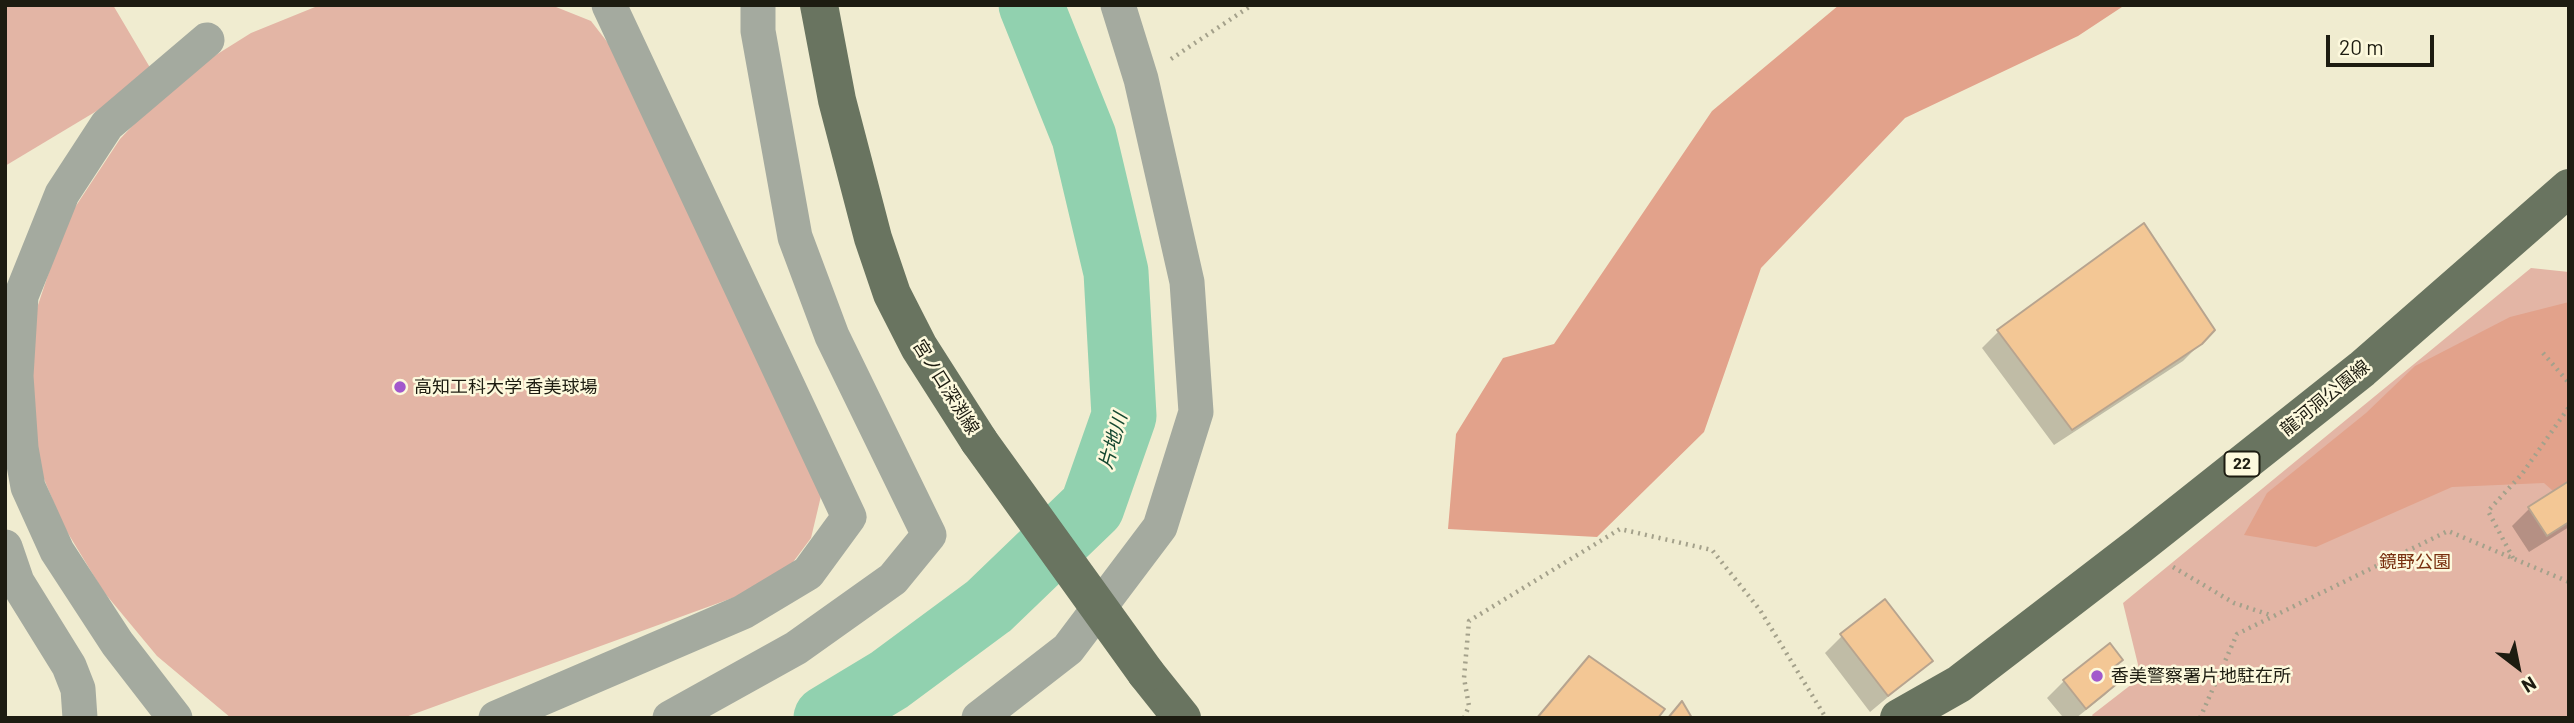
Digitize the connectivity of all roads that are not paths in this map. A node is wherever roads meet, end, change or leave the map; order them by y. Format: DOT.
graph roads {
  1 [pos="609,5"];
  2 [pos="758,5"];
  3 [pos="819,5"];
  4 [pos="1118,5"];
  5 [pos="207,40"];
  6 [pos="2566,196"];
  7 [pos="12,418"];
  8 [pos="5,547"];
  9 [pos="80,718"];
  10 [pos="175,718"];
  11 [pos="496,718"];
  12 [pos="670,718"];
  13 [pos="979,718"];
  14 [pos="1182,718"];
  15 [pos="1899,718"];
  1 -- 11 [label="street"];
  2 -- 12 [label="street"];
  3 -- 14 [label="main road, 宮ノ口深渕線, bridge"];
  4 -- 13 [label="street"];
  5 -- 7 [label="street"];
  6 -- 15 [label="main road, 龍河洞公園線 / 22"];
  7 -- 10 [label="street"];
  8 -- 9 [label="street"];
}
